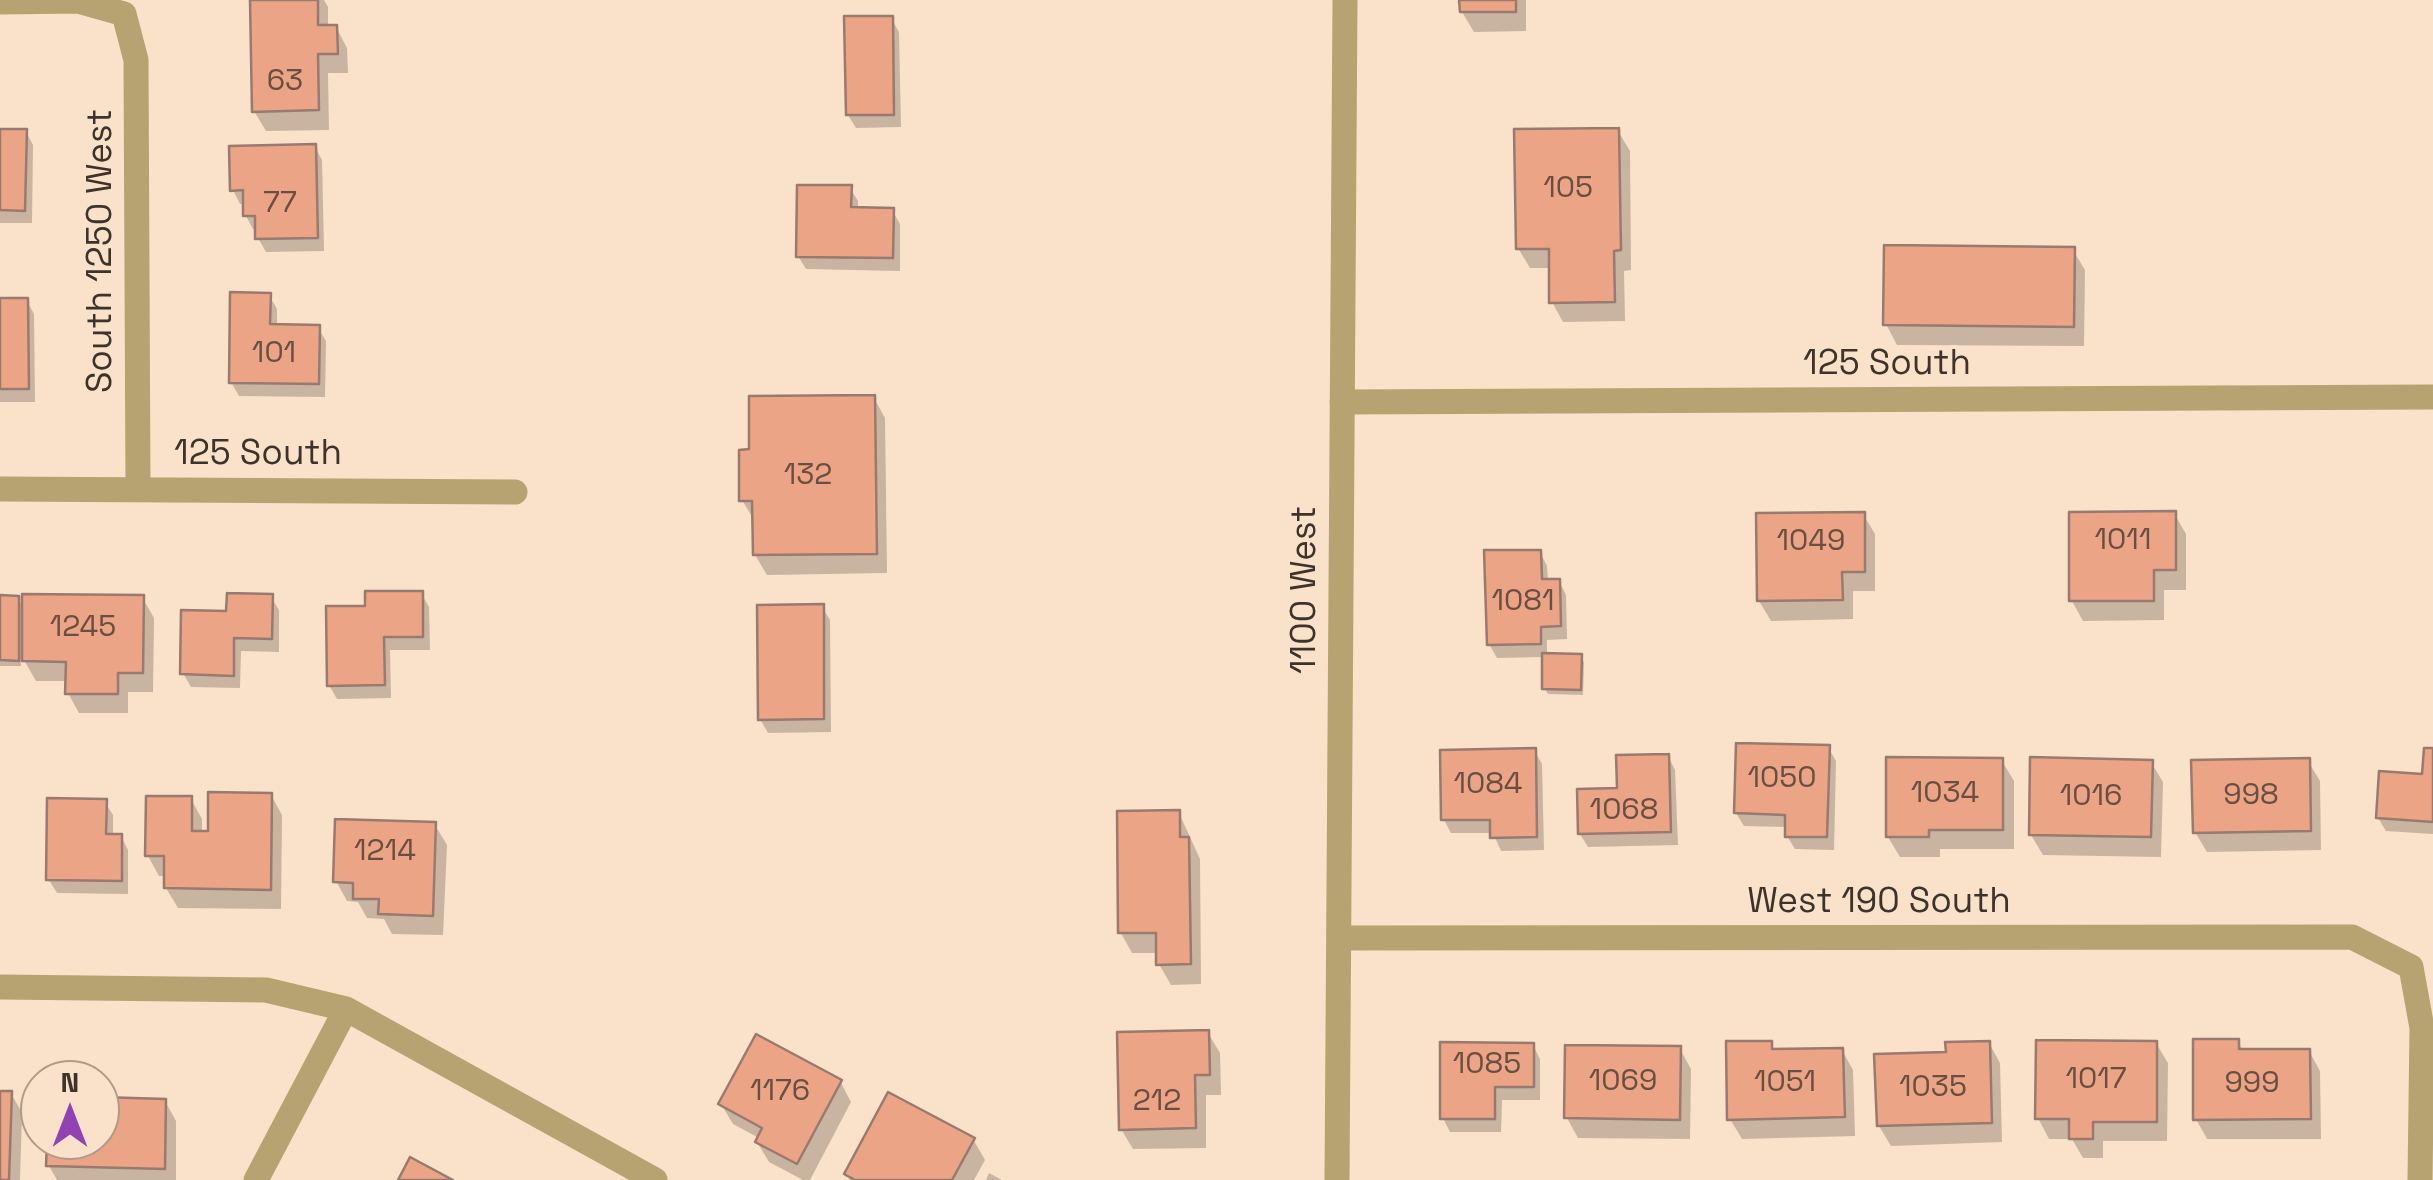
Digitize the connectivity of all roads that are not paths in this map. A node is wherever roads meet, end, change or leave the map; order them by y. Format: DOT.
graph roads {
  1 [pos="1345,0"];
  2 [pos="0,2"];
  3 [pos="2433,397"];
  4 [pos="1342,402"];
  5 [pos="0,489"];
  6 [pos="138,489"];
  7 [pos="515,492"];
  8 [pos="1338,938"];
  9 [pos="0,986"];
  10 [pos="346,1009"];
  11 [pos="256,1180"];
  12 [pos="655,1180"];
  13 [pos="1337,1180"];
  14 [pos="2420,1180"];
  1 -- 4 [label="street, 1100 West"];
  2 -- 6 [label="street, South 1250 West"];
  3 -- 4 [label="street, 125 South"];
  4 -- 8 [label="street, 1100 West"];
  5 -- 6 [label="street, 125 South"];
  6 -- 7 [label="street, 125 South"];
  8 -- 13 [label="street, 1100 West"];
  8 -- 14 [label="street, West 190 South"];
  9 -- 10 [label="street"];
  10 -- 11 [label="street"];
  10 -- 12 [label="street"];
}
